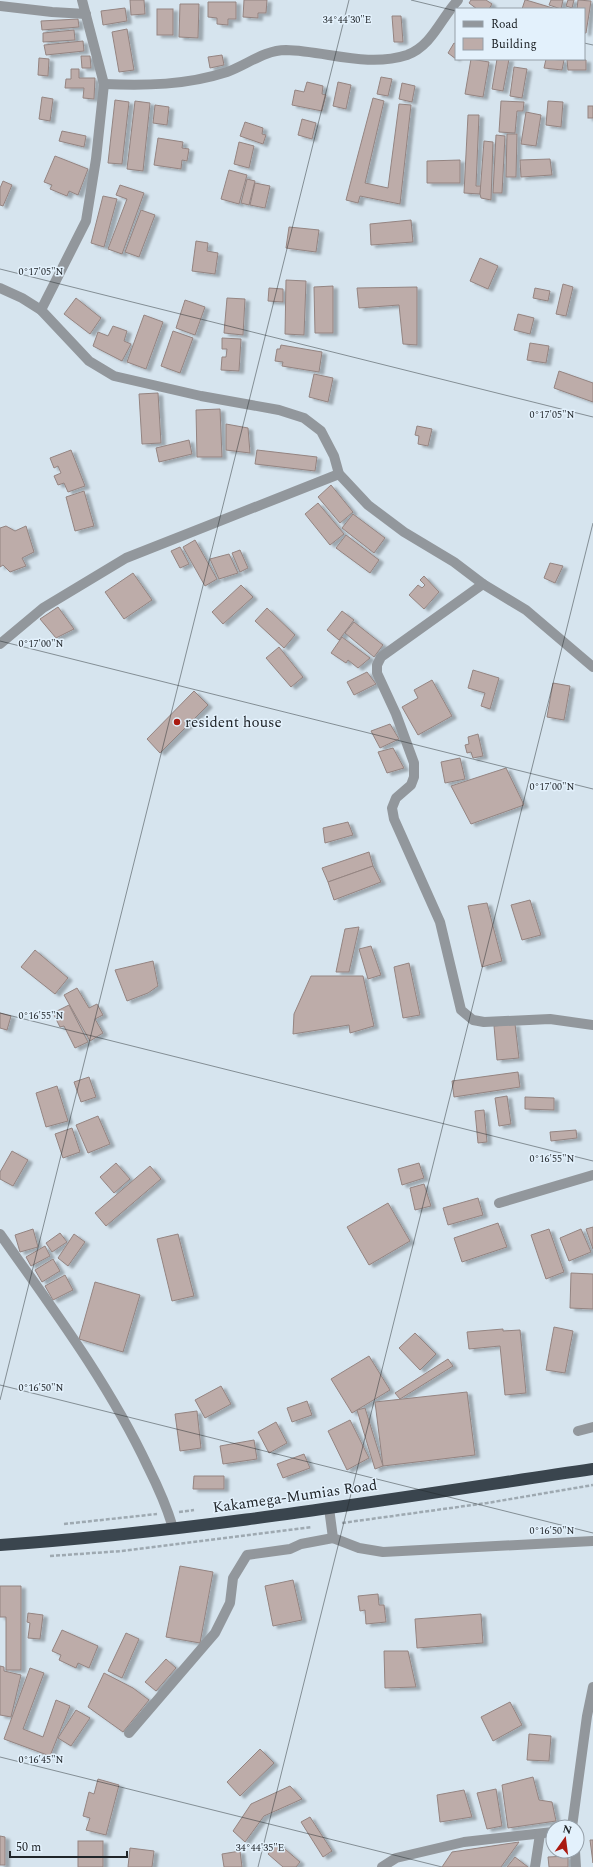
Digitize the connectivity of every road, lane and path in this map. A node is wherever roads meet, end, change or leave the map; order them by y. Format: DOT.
graph roads {
  1 [pos="82,0"];
  2 [pos="458,0"];
  3 [pos="0,6"];
  4 [pos="86,14"];
  5 [pos="104,84"];
  6 [pos="0,288"];
  7 [pos="41,310"];
  8 [pos="339,474"];
  9 [pos="482,584"];
  10 [pos="0,644"];
  11 [pos="593,667"];
  12 [pos="593,1025"];
  13 [pos="593,1175"];
  14 [pos="499,1203"];
  15 [pos="0,1234"];
  16 [pos="593,1427"];
  17 [pos="578,1431"];
  18 [pos="593,1469"];
  19 [pos="329,1508"];
  20 [pos="200,1510"];
  21 [pos="169,1513"];
  22 [pos="60,1525"];
  23 [pos="174,1528"];
  24 [pos="333,1538"];
  25 [pos="593,1541"];
  26 [pos="0,1545"];
  27 [pos="593,1687"];
  28 [pos="590,1715"];
  29 [pos="129,1733"];
  30 [pos="573,1819"];
  31 [pos="545,1833"];
  32 [pos="540,1834"];
  33 [pos="382,1867"];
  34 [pos="535,1867"];
  1 -- 4 [label="street"];
  2 -- 5 [label="street"];
  3 -- 4 [label="street"];
  4 -- 5 [label="street"];
  5 -- 7 [label="street"];
  6 -- 7 [label="street"];
  7 -- 8 [label="street"];
  8 -- 9 [label="street"];
  8 -- 10 [label="street"];
  9 -- 11 [label="street"];
  9 -- 12 [label="street"];
  13 -- 14 [label="street"];
  15 -- 21 [label="street"];
  16 -- 17 [label="street"];
  18 -- 19 [label="highway, Kakamega-Mumias Road"];
  19 -- 23 [label="highway, Kakamega-Mumias Road"];
  19 -- 24 [label="street"];
  20 -- 21 [label="path"];
  21 -- 22 [label="path"];
  21 -- 23 [label="street"];
  23 -- 26 [label="highway, Kakamega-Mumias Road"];
  24 -- 25 [label="street"];
  24 -- 29 [label="street"];
  27 -- 28 [label="street"];
  28 -- 30 [label="street"];
  31 -- 32 [label="street"];
  32 -- 33 [label="street"];
  32 -- 34 [label="street"];
}
